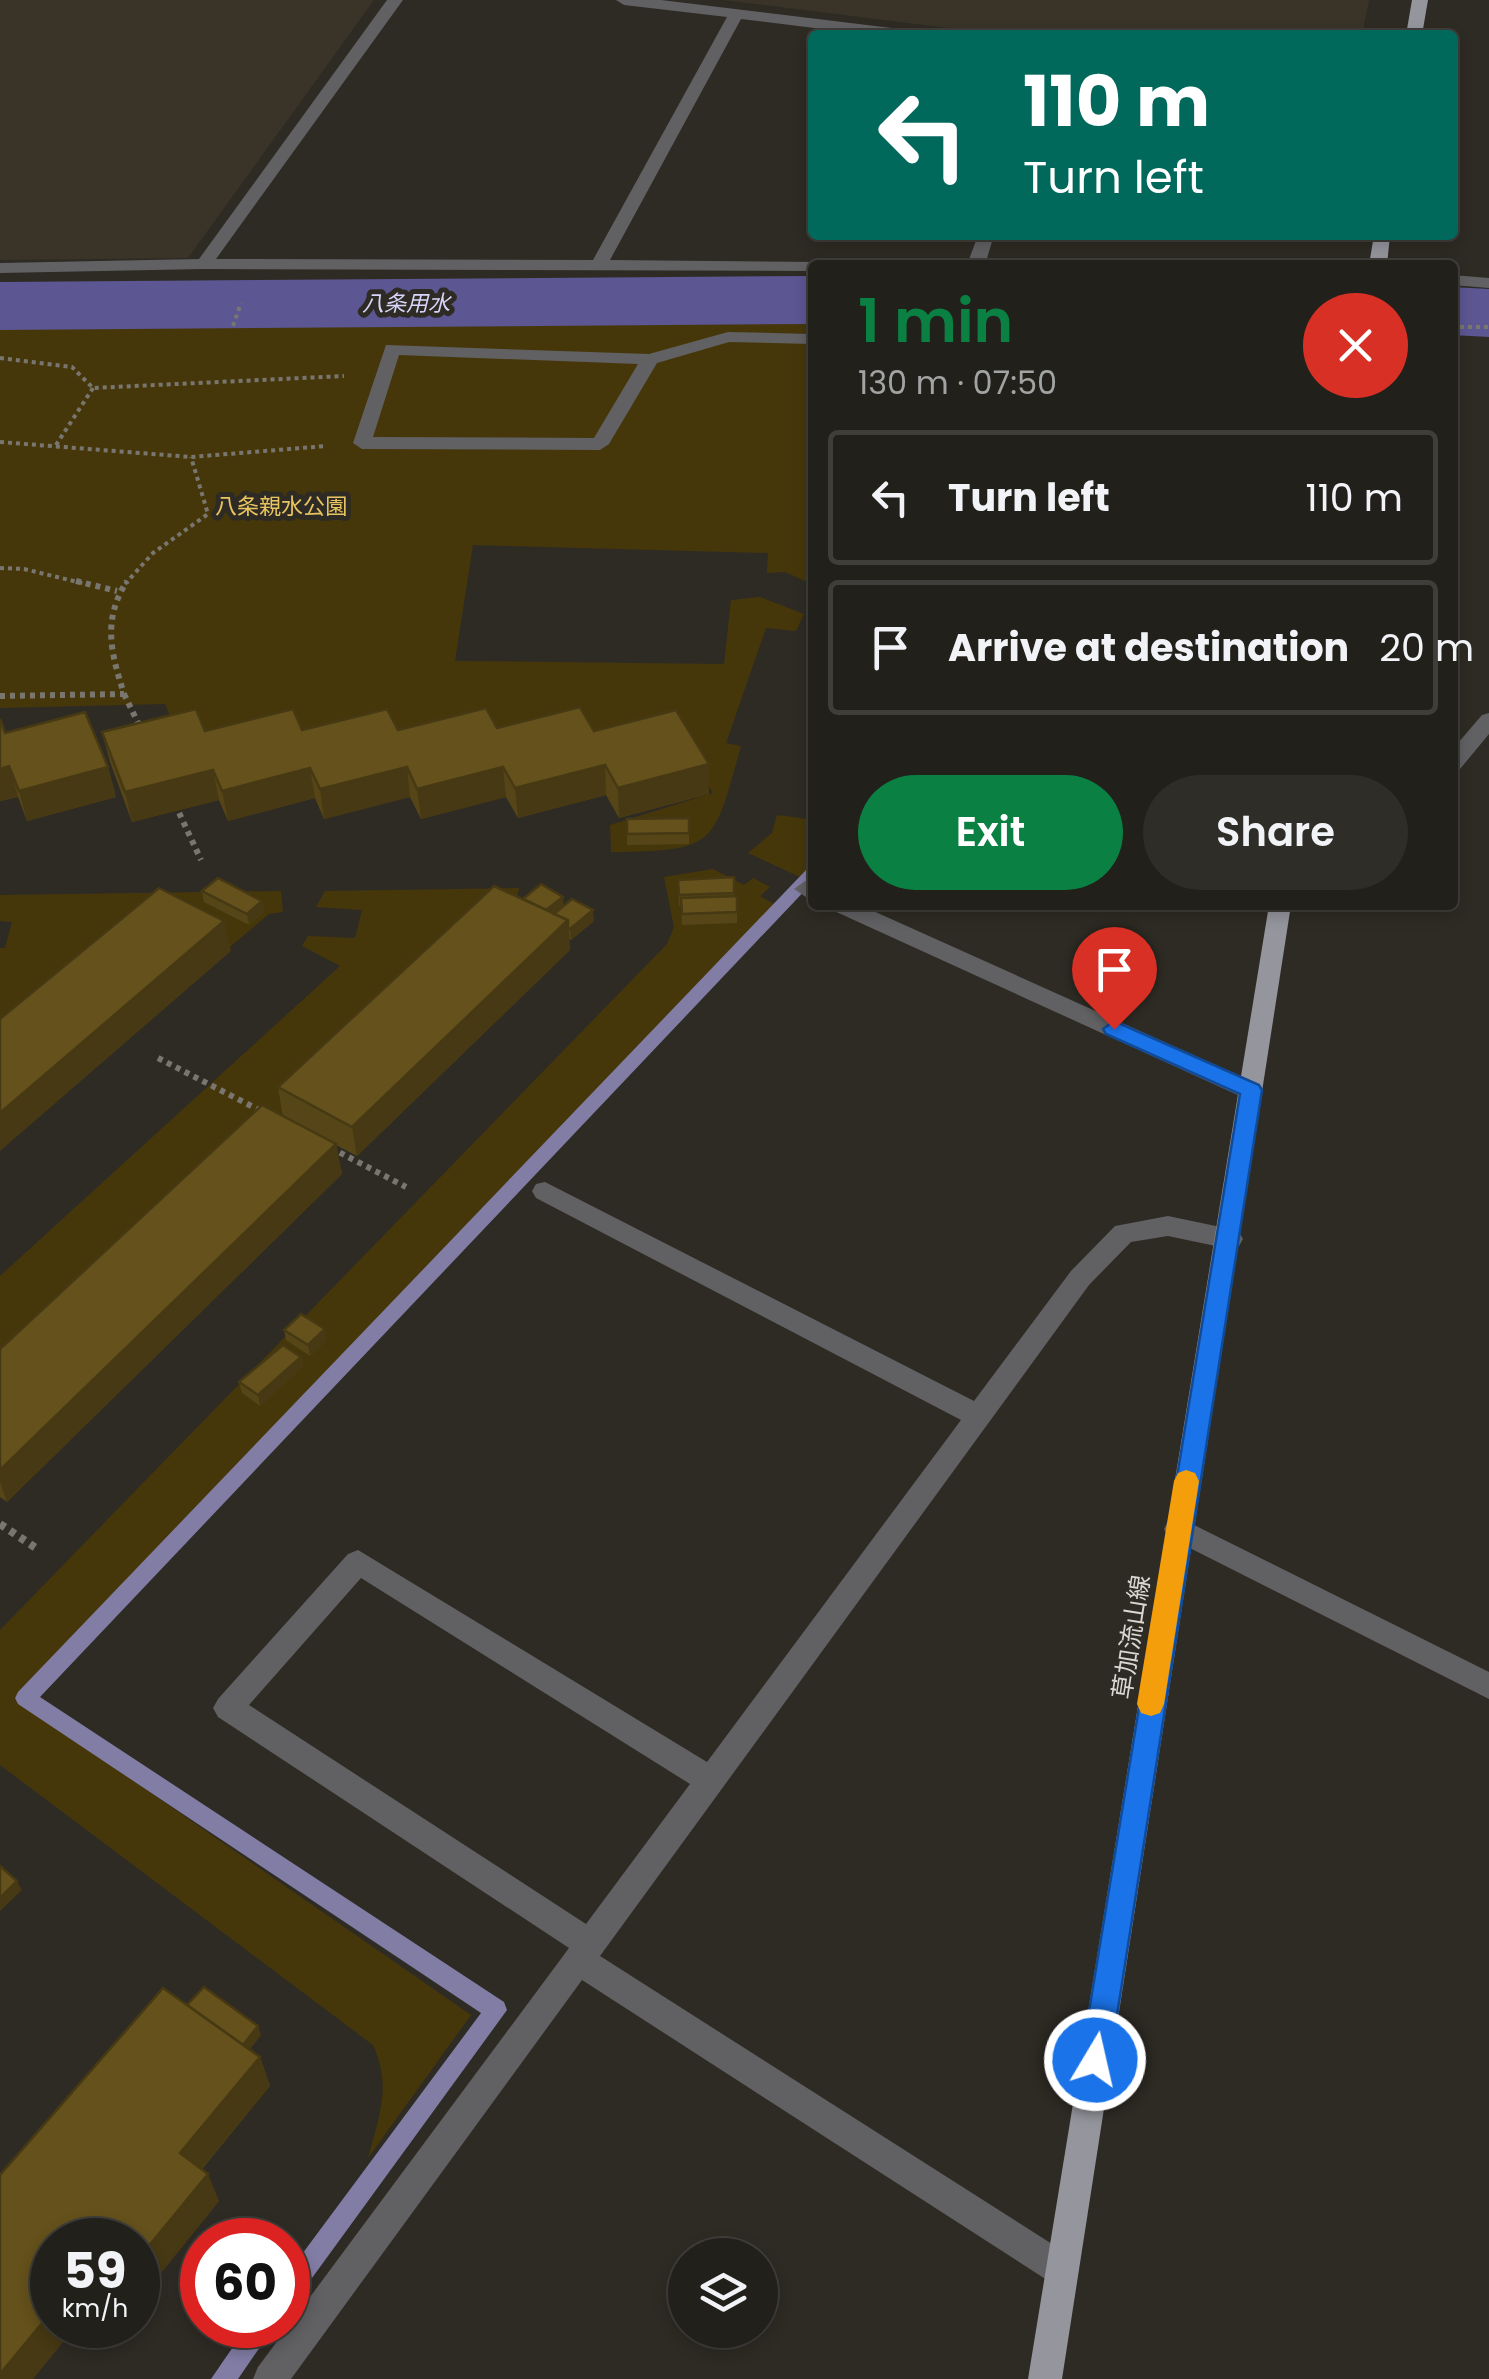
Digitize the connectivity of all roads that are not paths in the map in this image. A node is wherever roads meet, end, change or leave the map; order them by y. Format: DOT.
graph roads {
  1 [pos="395,0"];
  2 [pos="624,0"];
  3 [pos="1420,0"];
  4 [pos="736,14"];
  5 [pos="867,30"];
  6 [pos="1415,30"];
  7 [pos="204,264"];
  8 [pos="599,264"];
  9 [pos="808,266"];
  10 [pos="0,268"];
  11 [pos="1458,280"];
  12 [pos="1489,283"];
  13 [pos="808,338"];
  14 [pos="650,358"];
  15 [pos="1489,720"];
  16 [pos="1458,757"];
  17 [pos="851,910"];
  18 [pos="1279,910"];
  19 [pos="1251,1090"];
  20 [pos="545,1191"];
  21 [pos="1230,1239"];
  22 [pos="978,1416"];
  23 [pos="1178,1529"];
  24 [pos="1489,1686"];
  25 [pos="710,1780"];
  26 [pos="584,1952"];
  27 [pos="1062,2270"];
  28 [pos="270,2379"];
  29 [pos="1044,2379"];
  1 -- 7 [label="street"];
  2 -- 4 [label="street"];
  3 -- 6 [label="main road"];
  4 -- 5 [label="street"];
  4 -- 8 [label="street"];
  7 -- 8 [label="street"];
  7 -- 10 [label="street"];
  8 -- 9 [label="street"];
  11 -- 12 [label="street"];
  13 -- 14 [label="street"];
  14 -- 14 [label="street"];
  15 -- 16 [label="street"];
  17 -- 19 [label="street"];
  18 -- 19 [label="main road, 草加流山線"];
  19 -- 21 [label="main road, 草加流山線"];
  20 -- 22 [label="street"];
  21 -- 22 [label="street"];
  21 -- 23 [label="main road, 草加流山線"];
  22 -- 25 [label="street"];
  23 -- 24 [label="street"];
  23 -- 27 [label="main road, 草加流山線"];
  25 -- 26 [label="street"];
  25 -- 26 [label="street"];
  26 -- 27 [label="street"];
  26 -- 28 [label="street"];
  27 -- 29 [label="main road, 草加流山線"];
}
